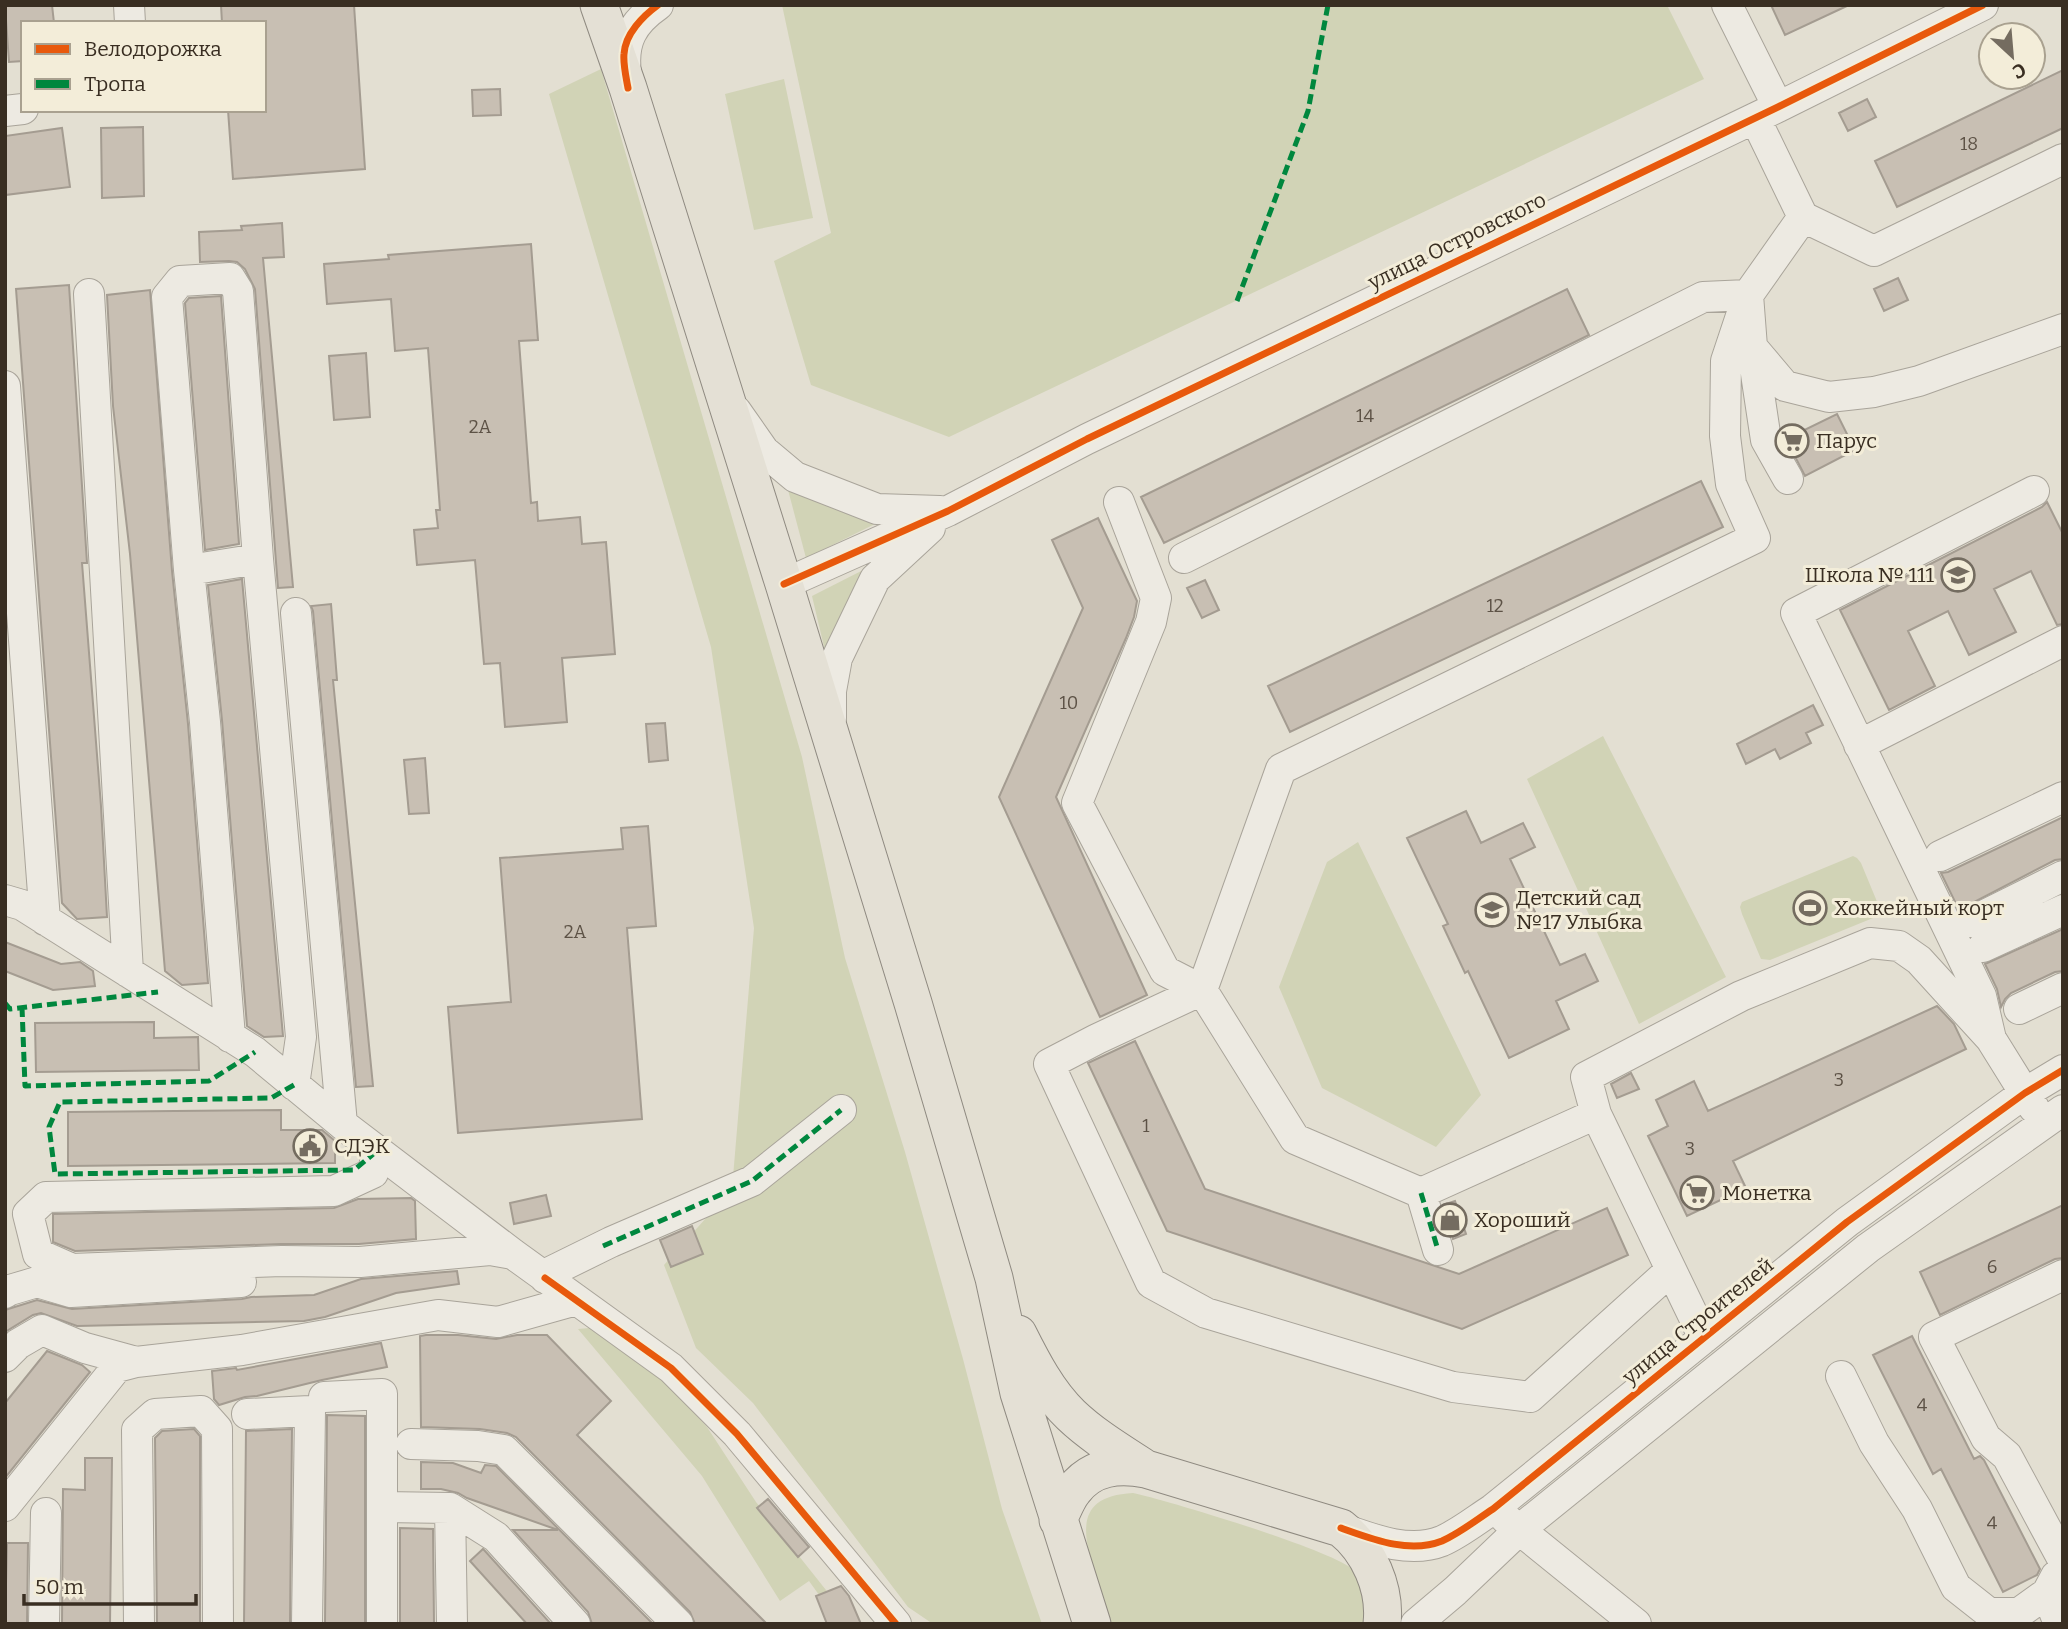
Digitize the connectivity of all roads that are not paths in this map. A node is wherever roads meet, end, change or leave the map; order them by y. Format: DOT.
graph roads {
  1 [pos="599,5"];
  2 [pos="658,5"];
  3 [pos="1727,5"];
  4 [pos="1983,5"];
  5 [pos="628,88"];
  6 [pos="1767,113"];
  7 [pos="2063,159"];
  8 [pos="1803,217"];
  9 [pos="89,294"];
  10 [pos="1748,295"];
  11 [pos="2063,329"];
  12 [pos="1752,346"];
  13 [pos="5,386"];
  14 [pos="725,395"];
  15 [pos="1788,479"];
  16 [pos="2034,491"];
  17 [pos="1119,502"];
  18 [pos="948,511"];
  19 [pos="1184,558"];
  20 [pos="258,559"];
  21 [pos="189,570"];
  22 [pos="784,584"];
  23 [pos="296,613"];
  24 [pos="2063,640"];
  25 [pos="831,737"];
  26 [pos="1859,745"];
  27 [pos="2063,797"];
  28 [pos="1940,856"];
  29 [pos="2063,876"];
  30 [pos="5,900"];
  31 [pos="2063,910"];
  32 [pos="46,920"];
  33 [pos="128,972"];
  34 [pos="2063,988"];
  35 [pos="1202,990"];
  36 [pos="2019,1009"];
  37 [pos="230,1037"];
  38 [pos="1991,1039"];
  39 [pos="2063,1070"];
  40 [pos="294,1085"];
  41 [pos="2025,1093"];
  42 [pos="841,1110"];
  43 [pos="1596,1114"];
  44 [pos="2053,1116"];
  45 [pos="342,1124"];
  46 [pos="377,1151"];
  47 [pos="1421,1193"];
  48 [pos="1438,1250"];
  49 [pos="513,1254"];
  50 [pos="360,1262"];
  51 [pos="1671,1270"];
  52 [pos="2063,1275"];
  53 [pos="545,1278"];
  54 [pos="994,1278"];
  55 [pos="5,1293"];
  56 [pos="576,1300"];
  57 [pos="1704,1338"];
  58 [pos="5,1357"];
  59 [pos="136,1363"];
  60 [pos="1841,1376"];
  61 [pos="324,1397"];
  62 [pos="247,1414"];
  63 [pos="411,1444"];
  64 [pos="1146,1469"];
  65 [pos="5,1506"];
  66 [pos="383,1507"];
  67 [pos="450,1508"];
  68 [pos="1493,1509"];
  69 [pos="46,1513"];
  70 [pos="1058,1520"];
  71 [pos="1340,1528"];
  72 [pos="1520,1530"];
  73 [pos="2063,1561"];
  74 [pos="2047,1593"];
  75 [pos="44,1624"];
  76 [pos="139,1624"];
  77 [pos="218,1624"];
  78 [pos="307,1624"];
  79 [pos="382,1624"];
  80 [pos="452,1624"];
  81 [pos="575,1624"];
  82 [pos="678,1624"];
  83 [pos="896,1624"];
  84 [pos="1091,1624"];
  85 [pos="1382,1624"];
  86 [pos="1416,1624"];
  87 [pos="1636,1624"];
  88 [pos="2059,1624"];
  1 -- 5 [label="main road"];
  2 -- 5 [label="street"];
  3 -- 6 [label="street"];
  4 -- 6 [label="street, улица Островского"];
  5 -- 14 [label="main road"];
  6 -- 8 [label="street"];
  6 -- 18 [label="street, улица Островского"];
  7 -- 8 [label="street"];
  8 -- 10 [label="street"];
  9 -- 33 [label="street"];
  10 -- 12 [label="street"];
  10 -- 19 [label="street"];
  10 -- 35 [label="street"];
  11 -- 12 [label="street"];
  12 -- 15 [label="street"];
  13 -- 32 [label="street"];
  14 -- 18 [label="street"];
  14 -- 22 [label="main road"];
  16 -- 26 [label="street"];
  17 -- 35 [label="street"];
  18 -- 22 [label="street"];
  18 -- 25 [label="street"];
  20 -- 21 [label="street"];
  20 -- 21 [label="street"];
  20 -- 40 [label="street"];
  21 -- 37 [label="street"];
  22 -- 25 [label="main road"];
  23 -- 45 [label="street"];
  24 -- 26 [label="street"];
  25 -- 54 [label="main road"];
  26 -- 38 [label="street"];
  27 -- 28 [label="street"];
  29 -- 31 [label="street"];
  30 -- 32 [label="street"];
  32 -- 33 [label="street"];
  33 -- 37 [label="street"];
  34 -- 36 [label="street"];
  35 -- 47 [label="street"];
  35 -- 51 [label="street"];
  37 -- 40 [label="street"];
  38 -- 41 [label="street"];
  38 -- 43 [label="street"];
  39 -- 41 [label="street, улица Строителей"];
  40 -- 45 [label="street"];
  41 -- 44 [label="street"];
  41 -- 57 [label="street, улица Строителей"];
  42 -- 53 [label="street"];
  43 -- 47 [label="street"];
  43 -- 51 [label="street"];
  44 -- 72 [label="street"];
  45 -- 46 [label="street"];
  46 -- 49 [label="street"];
  46 -- 50 [label="street"];
  47 -- 48 [label="street"];
  49 -- 50 [label="street"];
  49 -- 53 [label="street"];
  50 -- 55 [label="street"];
  51 -- 57 [label="street"];
  52 -- 73 [label="street"];
  53 -- 56 [label="street"];
  54 -- 64 [label="main road"];
  54 -- 70 [label="main road"];
  56 -- 59 [label="street"];
  56 -- 83 [label="street"];
  57 -- 68 [label="street, улица Строителей"];
  58 -- 59 [label="street"];
  59 -- 65 [label="street"];
  60 -- 74 [label="street"];
  61 -- 66 [label="street"];
  62 -- 78 [label="street"];
  63 -- 82 [label="street"];
  64 -- 70 [label="main road"];
  64 -- 71 [label="main road"];
  66 -- 67 [label="street"];
  66 -- 79 [label="street"];
  67 -- 80 [label="street"];
  67 -- 81 [label="street"];
  68 -- 71 [label="street, улица Строителей"];
  68 -- 72 [label="street"];
  69 -- 75 [label="street"];
  70 -- 84 [label="main road"];
  71 -- 85 [label="main road"];
  72 -- 86 [label="street"];
  72 -- 87 [label="street"];
  73 -- 74 [label="street"];
  74 -- 88 [label="street"];
  76 -- 77 [label="street"];
}
